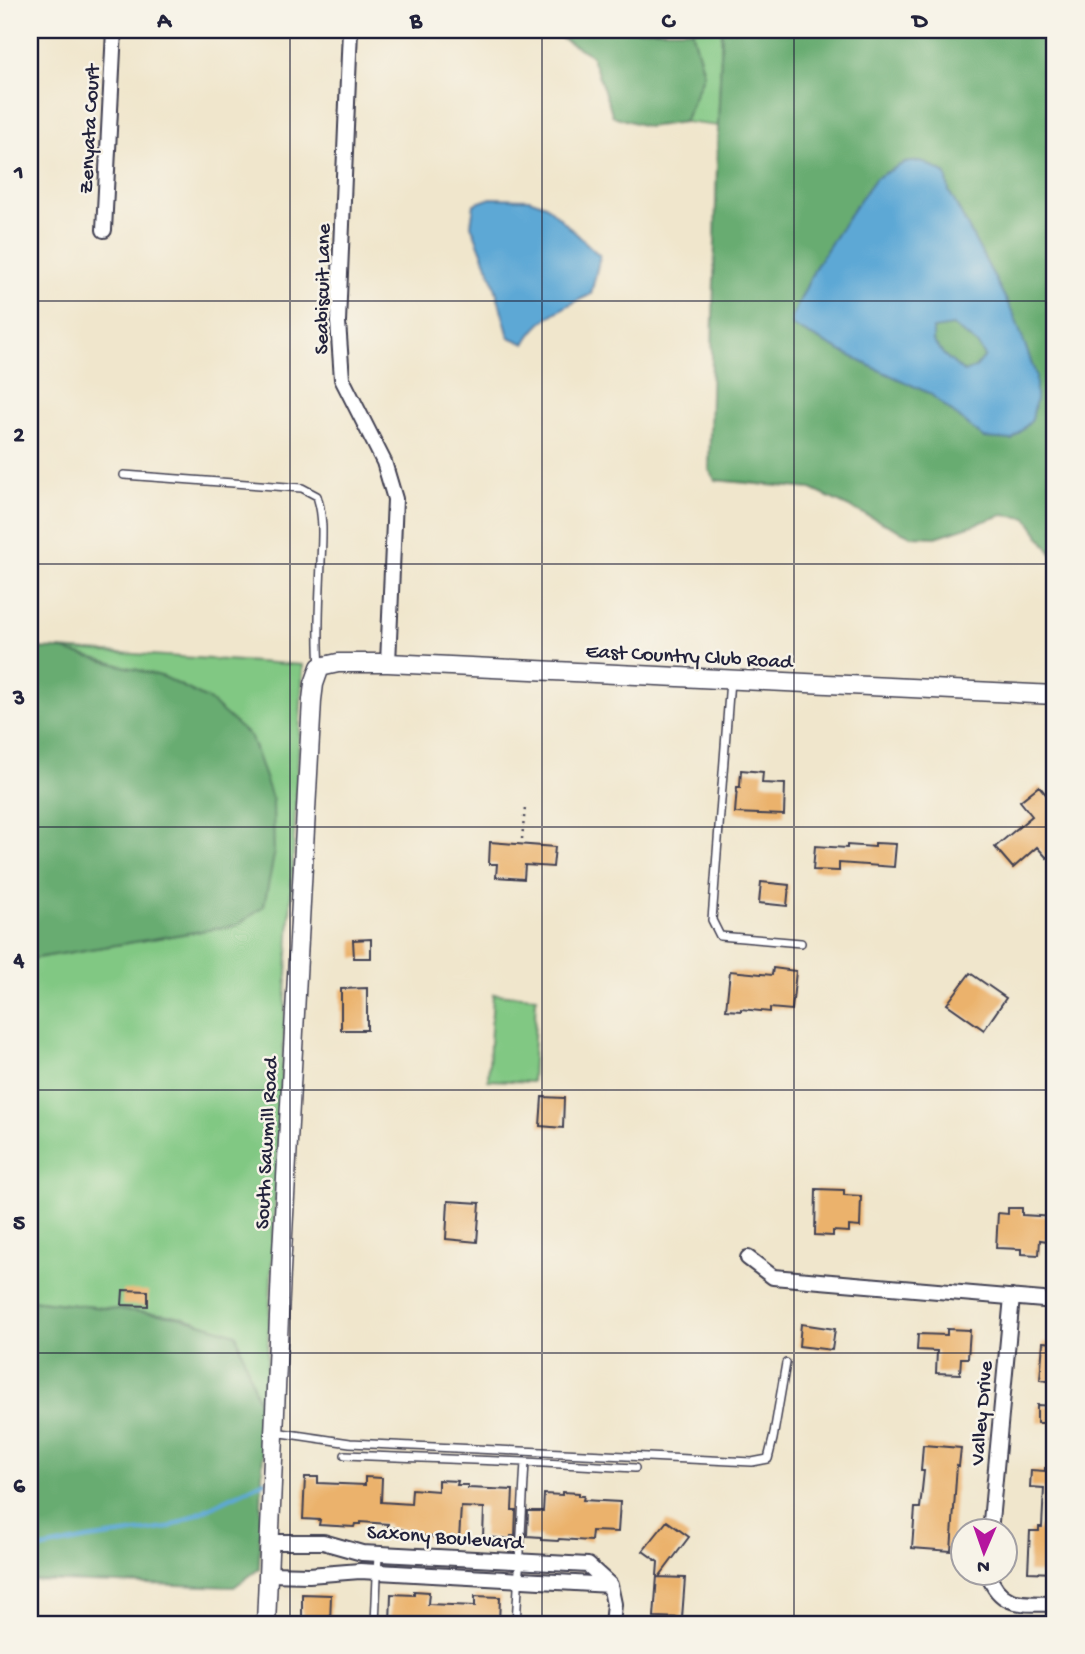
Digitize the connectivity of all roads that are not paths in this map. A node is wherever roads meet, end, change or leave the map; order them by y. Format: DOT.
graph roads {
  1 [pos="114,30"];
  2 [pos="350,30"];
  3 [pos="104,230"];
  4 [pos="124,475"];
  5 [pos="388,663"];
  6 [pos="320,667"];
  7 [pos="730,680"];
  8 [pos="1055,695"];
  9 [pos="801,943"];
  10 [pos="748,1258"];
  11 [pos="1012,1297"];
  12 [pos="1055,1301"];
  13 [pos="786,1363"];
  14 [pos="274,1432"];
  15 [pos="345,1455"];
  16 [pos="525,1462"];
  17 [pos="635,1468"];
  18 [pos="991,1518"];
  19 [pos="270,1542"];
  20 [pos="378,1554"];
  21 [pos="520,1561"];
  22 [pos="377,1573"];
  23 [pos="268,1574"];
  24 [pos="519,1580"];
  25 [pos="610,1585"];
  26 [pos="994,1588"];
  27 [pos="1055,1604"];
  28 [pos="266,1624"];
  29 [pos="375,1624"];
  30 [pos="516,1624"];
  31 [pos="612,1624"];
  1 -- 3 [label="street, Zenyata Court"];
  2 -- 5 [label="street, Seabiscuit Lane"];
  4 -- 6 [label="lane"];
  5 -- 6 [label="street, East Country Club Road"];
  5 -- 7 [label="street, East Country Club Road"];
  6 -- 14 [label="street, South Sawmill Road"];
  7 -- 8 [label="street, East Country Club Road"];
  7 -- 9 [label="lane"];
  10 -- 11 [label="street"];
  11 -- 12 [label="street"];
  11 -- 18 [label="street, Valley Drive"];
  13 -- 14 [label="lane"];
  14 -- 19 [label="street, South Sawmill Road"];
  15 -- 16 [label="lane"];
  16 -- 17 [label="lane"];
  16 -- 21 [label="lane"];
  19 -- 20 [label="street, Saxony Boulevard"];
  19 -- 23 [label="street, South Sawmill Road"];
  20 -- 21 [label="street, Saxony Boulevard"];
  20 -- 22 [label="lane"];
  21 -- 24 [label="lane"];
  21 -- 25 [label="street, Saxony Boulevard"];
  22 -- 23 [label="street, Saxony Boulevard"];
  22 -- 24 [label="street, Saxony Boulevard"];
  22 -- 29 [label="lane"];
  23 -- 28 [label="street, South Sawmill Road"];
  24 -- 25 [label="street, Saxony Boulevard"];
  24 -- 30 [label="lane"];
  25 -- 31 [label="street"];
  26 -- 27 [label="street"];
}
